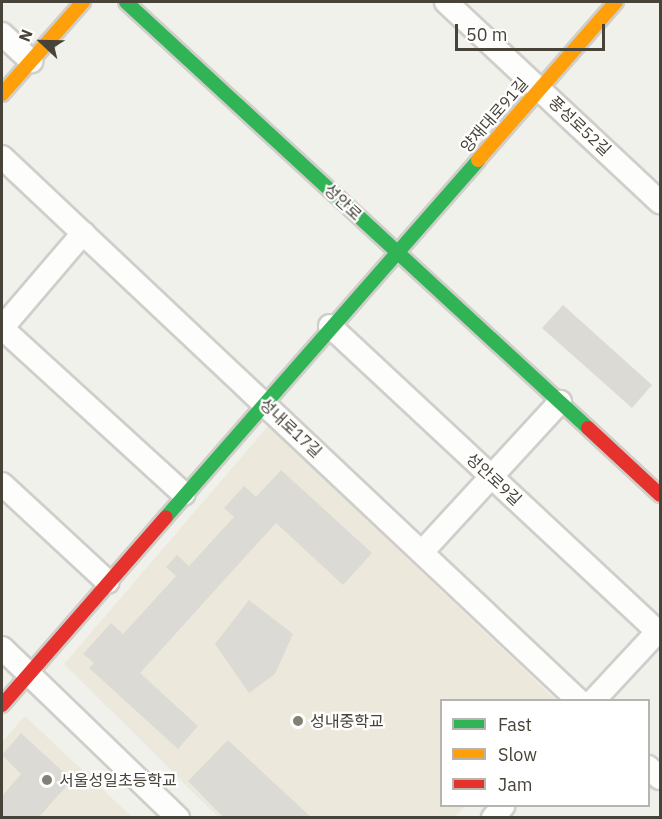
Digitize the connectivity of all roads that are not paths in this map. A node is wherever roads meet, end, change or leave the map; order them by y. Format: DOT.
graph roads {
  1 [pos="82,2"];
  2 [pos="126,2"];
  3 [pos="446,2"];
  4 [pos="616,2"];
  5 [pos="2,34"];
  6 [pos="31,61"];
  7 [pos="539,89"];
  8 [pos="2,94"];
  9 [pos="2,157"];
  10 [pos="660,202"];
  11 [pos="83,234"];
  12 [pos="396,250"];
  13 [pos="330,326"];
  14 [pos="2,328"];
  15 [pos="560,402"];
  16 [pos="264,403"];
  17 [pos="491,477"];
  18 [pos="2,484"];
  19 [pos="184,494"];
  20 [pos="660,495"];
  21 [pos="422,552"];
  22 [pos="108,582"];
  23 [pos="659,631"];
  24 [pos="2,648"];
  25 [pos="29,673"];
  26 [pos="577,699"];
  27 [pos="595,699"];
  28 [pos="2,705"];
  29 [pos="178,818"];
  1 -- 6 [label="street"];
  2 -- 12 [label="street, 성안로"];
  3 -- 7 [label="street, 풍성로52길"];
  4 -- 7 [label="street, 양재대로91길"];
  5 -- 6 [label="street"];
  6 -- 8 [label="street"];
  7 -- 10 [label="street, 풍성로52길"];
  7 -- 12 [label="street, 양재대로91길"];
  9 -- 11 [label="street, 성내로17길"];
  11 -- 14 [label="street"];
  11 -- 16 [label="street, 성내로17길"];
  12 -- 13 [label="street"];
  12 -- 15 [label="street, 성안로"];
  13 -- 16 [label="street"];
  13 -- 17 [label="street, 성안로9길"];
  14 -- 19 [label="street"];
  15 -- 17 [label="street"];
  15 -- 20 [label="street, 성안로"];
  16 -- 19 [label="street"];
  16 -- 21 [label="street, 성내로17길"];
  17 -- 21 [label="street"];
  17 -- 23 [label="street, 성안로9길"];
  18 -- 22 [label="street"];
  19 -- 22 [label="street"];
  21 -- 26 [label="street, 성내로17길"];
  22 -- 25 [label="street"];
  23 -- 27 [label="street"];
  24 -- 25 [label="street"];
  25 -- 28 [label="street"];
  25 -- 29 [label="street"];
}
